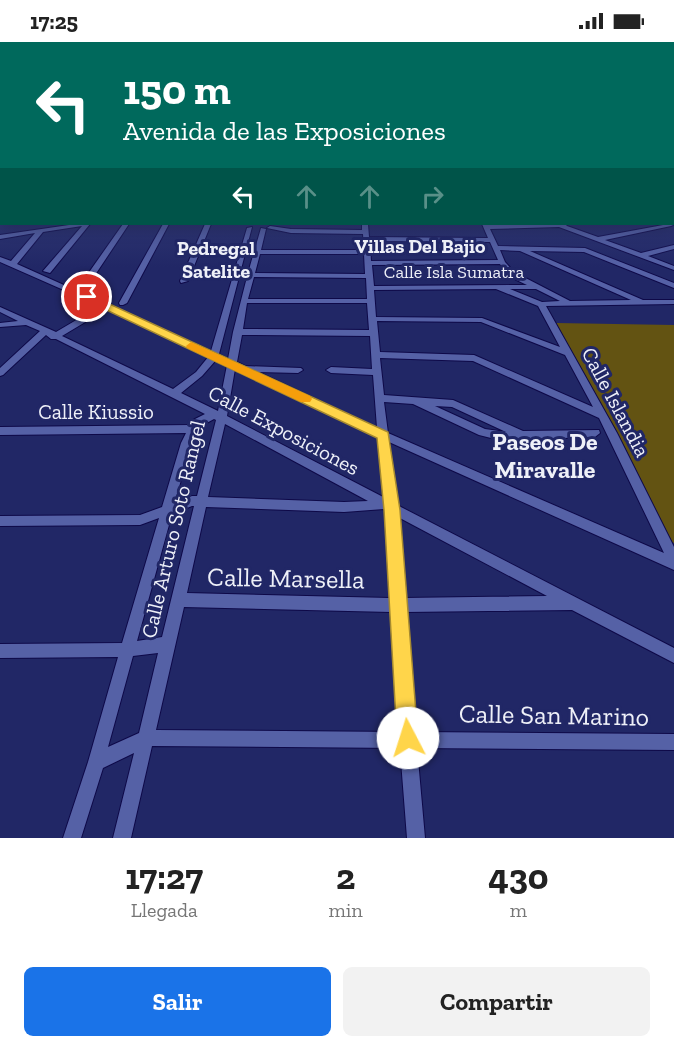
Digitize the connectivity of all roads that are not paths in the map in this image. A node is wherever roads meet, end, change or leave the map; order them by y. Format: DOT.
graph roads {
  1 [pos="80,225"];
  2 [pos="85,225"];
  3 [pos="125,225"];
  4 [pos="165,225"];
  5 [pos="208,225"];
  6 [pos="486,225"];
  7 [pos="562,225"];
  8 [pos="664,225"];
  9 [pos="247,226"];
  10 [pos="270,227"];
  11 [pos="41,231"];
  12 [pos="366,232"];
  13 [pos="0,237"];
  14 [pos="598,239"];
  15 [pos="493,240"];
  16 [pos="674,247"];
  17 [pos="496,248"];
  18 [pos="518,248"];
  19 [pos="257,252"];
  20 [pos="642,255"];
  21 [pos="0,259"];
  22 [pos="502,262"];
  23 [pos="12,264"];
  24 [pos="674,268"];
  25 [pos="369,270"];
  26 [pos="48,271"];
  27 [pos="236,275"];
  28 [pos="250,275"];
  29 [pos="184,281"];
  30 [pos="674,286"];
  31 [pos="537,287"];
  32 [pos="82,288"];
  33 [pos="499,288"];
  34 [pos="244,301"];
  35 [pos="371,301"];
  36 [pos="641,302"];
  37 [pos="674,302"];
  38 [pos="123,303"];
  39 [pos="568,303"];
  40 [pos="542,304"];
  41 [pos="106,306"];
  42 [pos="0,309"];
  43 [pos="373,319"];
  44 [pos="23,323"];
  45 [pos="0,325"];
  46 [pos="44,332"];
  47 [pos="237,332"];
  48 [pos="374,333"];
  49 [pos="54,337"];
  50 [pos="568,353"];
  51 [pos="377,355"];
  52 [pos="213,356"];
  53 [pos="236,367"];
  54 [pos="298,370"];
  55 [pos="331,370"];
  56 [pos="378,372"];
  57 [pos="0,374"];
  58 [pos="174,393"];
  59 [pos="379,398"];
  60 [pos="602,415"];
  61 [pos="217,416"];
  62 [pos="192,429"];
  63 [pos="0,431"];
  64 [pos="595,433"];
  65 [pos="384,435"];
  66 [pos="201,500"];
  67 [pos="387,507"];
  68 [pos="166,510"];
  69 [pos="0,521"];
  70 [pos="674,562"];
  71 [pos="179,600"];
  72 [pos="573,603"];
  73 [pos="397,605"];
  74 [pos="167,644"];
  75 [pos="126,650"];
  76 [pos="0,651"];
  77 [pos="674,656"];
  78 [pos="146,738"];
  79 [pos="408,738"];
  80 [pos="674,742"];
  81 [pos="96,762"];
  82 [pos="72,838"];
  83 [pos="122,838"];
  84 [pos="416,838"];
  1 -- 11 [label="street"];
  2 -- 26 [label="street"];
  3 -- 32 [label="street"];
  4 -- 38 [label="street"];
  5 -- 29 [label="street"];
  6 -- 15 [label="street"];
  7 -- 14 [label="street"];
  8 -- 14 [label="street"];
  9 -- 10 [label="street"];
  9 -- 27 [label="street, Calle Arturo Soto Rangel"];
  10 -- 12 [label="street"];
  10 -- 19 [label="street, Calle Arturo Soto Rangel"];
  11 -- 13 [label="street"];
  11 -- 23 [label="street"];
  12 -- 15 [label="street"];
  12 -- 25 [label="street"];
  14 -- 20 [label="street"];
  15 -- 17 [label="street"];
  16 -- 20 [label="street"];
  17 -- 18 [label="street"];
  17 -- 22 [label="street"];
  18 -- 30 [label="street"];
  18 -- 36 [label="street"];
  19 -- 25 [label="street"];
  19 -- 28 [label="street, Calle Arturo Soto Rangel"];
  20 -- 24 [label="street"];
  21 -- 23 [label="street"];
  22 -- 25 [label="street"];
  22 -- 31 [label="street"];
  23 -- 41 [label="street"];
  25 -- 28 [label="street"];
  25 -- 33 [label="street, Calle Isla Sumatra"];
  25 -- 35 [label="street"];
  27 -- 28 [label="street"];
  27 -- 52 [label="street, Calle Arturo Soto Rangel"];
  28 -- 34 [label="street, Calle Arturo Soto Rangel"];
  31 -- 33 [label="street, Calle Isla Sumatra"];
  31 -- 39 [label="street"];
  33 -- 40 [label="street"];
  34 -- 35 [label="street"];
  34 -- 47 [label="street, Calle Arturo Soto Rangel"];
  35 -- 43 [label="street"];
  36 -- 37 [label="street, Calle Isla Sumatra"];
  36 -- 39 [label="street, Calle Isla Sumatra"];
  39 -- 40 [label="street, Calle Isla Sumatra"];
  40 -- 50 [label="street, Calle Islandia"];
  41 -- 49 [label="street"];
  41 -- 52 [label="street"];
  42 -- 44 [label="street, Calle Exposiciones"];
  43 -- 48 [label="street"];
  43 -- 50 [label="street"];
  44 -- 45 [label="street"];
  44 -- 46 [label="street, Calle Exposiciones"];
  46 -- 49 [label="street, Calle Exposiciones"];
  46 -- 57 [label="street"];
  47 -- 48 [label="street"];
  47 -- 53 [label="street, Calle Arturo Soto Rangel"];
  48 -- 51 [label="street"];
  49 -- 58 [label="street, Calle Exposiciones"];
  50 -- 60 [label="street, Calle Islandia"];
  51 -- 56 [label="street"];
  51 -- 60 [label="street"];
  52 -- 53 [label="street"];
  52 -- 58 [label="street, Calle Arturo Soto Rangel"];
  53 -- 54 [label="street"];
  53 -- 61 [label="street, Calle Arturo Soto Rangel"];
  53 -- 65 [label="street"];
  55 -- 56 [label="street"];
  56 -- 59 [label="street"];
  58 -- 61 [label="street, Calle Exposiciones"];
  59 -- 64 [label="street"];
  59 -- 65 [label="street"];
  60 -- 70 [label="street, Calle Islandia"];
  61 -- 62 [label="street"];
  61 -- 66 [label="street, Calle Arturo Soto Rangel"];
  61 -- 67 [label="street, Calle Exposiciones"];
  62 -- 63 [label="street, Calle Kiussio"];
  62 -- 68 [label="street"];
  65 -- 67 [label="street"];
  65 -- 70 [label="street"];
  66 -- 67 [label="street"];
  66 -- 68 [label="street"];
  66 -- 71 [label="street, Calle Arturo Soto Rangel"];
  67 -- 72 [label="street, Calle Exposiciones"];
  67 -- 73 [label="street"];
  68 -- 69 [label="street"];
  68 -- 75 [label="street"];
  71 -- 73 [label="street, Calle Marsella"];
  71 -- 74 [label="street, Calle Arturo Soto Rangel"];
  72 -- 73 [label="street, Calle Marsella"];
  72 -- 77 [label="street, Calle Exposiciones"];
  73 -- 79 [label="street"];
  74 -- 75 [label="street"];
  74 -- 78 [label="street, Calle Arturo Soto Rangel"];
  75 -- 76 [label="street"];
  75 -- 81 [label="street"];
  78 -- 79 [label="street, Calle San Marino"];
  78 -- 81 [label="street"];
  78 -- 83 [label="street, Calle Arturo Soto Rangel"];
  79 -- 80 [label="street, Calle San Marino"];
  79 -- 84 [label="street"];
  81 -- 82 [label="street"];
}
